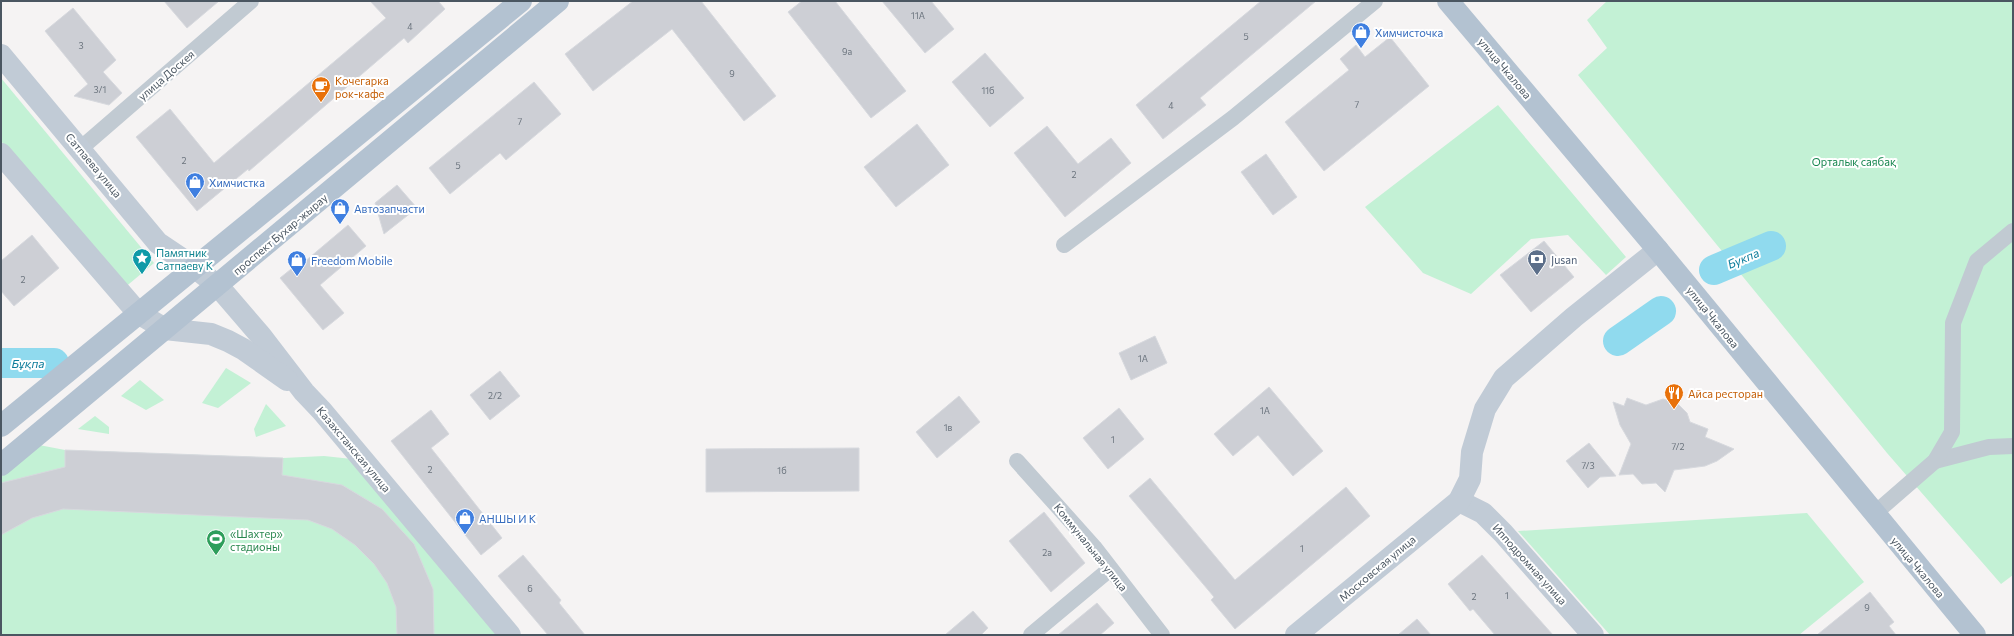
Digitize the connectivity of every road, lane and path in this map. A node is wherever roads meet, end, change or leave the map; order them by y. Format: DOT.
graph roads {
  1 [pos="521,1"];
  2 [pos="558,1"];
  3 [pos="1374,1"];
  4 [pos="1448,1"];
  5 [pos="248,2"];
  6 [pos="1,55"];
  7 [pos="80,149"];
  8 [pos="1,154"];
  9 [pos="2013,231"];
  10 [pos="1064,245"];
  11 [pos="1658,250"];
  12 [pos="194,267"];
  13 [pos="218,286"];
  14 [pos="138,313"];
  15 [pos="165,329"];
  16 [pos="304,392"];
  17 [pos="1,426"];
  18 [pos="2013,446"];
  19 [pos="1017,461"];
  20 [pos="1935,461"];
  21 [pos="1,465"];
  22 [pos="1459,501"];
  23 [pos="1874,514"];
  24 [pos="1110,569"];
  25 [pos="510,635"];
  26 [pos="1031,635"];
  27 [pos="1162,635"];
  28 [pos="1296,635"];
  29 [pos="1593,635"];
  30 [pos="1975,635"];
  1 -- 12 [label="main road"];
  2 -- 13 [label="main road, проспект Бухар-жырау"];
  3 -- 10 [label="street"];
  4 -- 11 [label="main road, улица Чкалова"];
  5 -- 7 [label="street, улица Доскея"];
  6 -- 7 [label="main road, Сатпаева улица"];
  7 -- 12 [label="main road, Сатпаева улица"];
  8 -- 14 [label="main road"];
  9 -- 20 [label="street"];
  11 -- 22 [label="main road"];
  11 -- 23 [label="main road, улица Чкалова"];
  12 -- 13 [label="main road, Казахстанская улица"];
  12 -- 14 [label="main road"];
  13 -- 15 [label="main road, проспект Бухар-жырау"];
  13 -- 16 [label="main road, Казахстанская улица"];
  14 -- 15 [label="main road"];
  14 -- 17 [label="main road"];
  15 -- 16 [label="main road"];
  15 -- 21 [label="main road, проспект Бухар-жырау"];
  16 -- 25 [label="main road, Казахстанская улица"];
  18 -- 20 [label="street"];
  19 -- 24 [label="street, Коммунальная улица"];
  20 -- 23 [label="street"];
  22 -- 28 [label="main road, Московская улица"];
  22 -- 29 [label="main road, Ипподромная улица"];
  23 -- 30 [label="main road, улица Чкалова"];
  24 -- 26 [label="street"];
  24 -- 27 [label="street, Коммунальная улица"];
}
